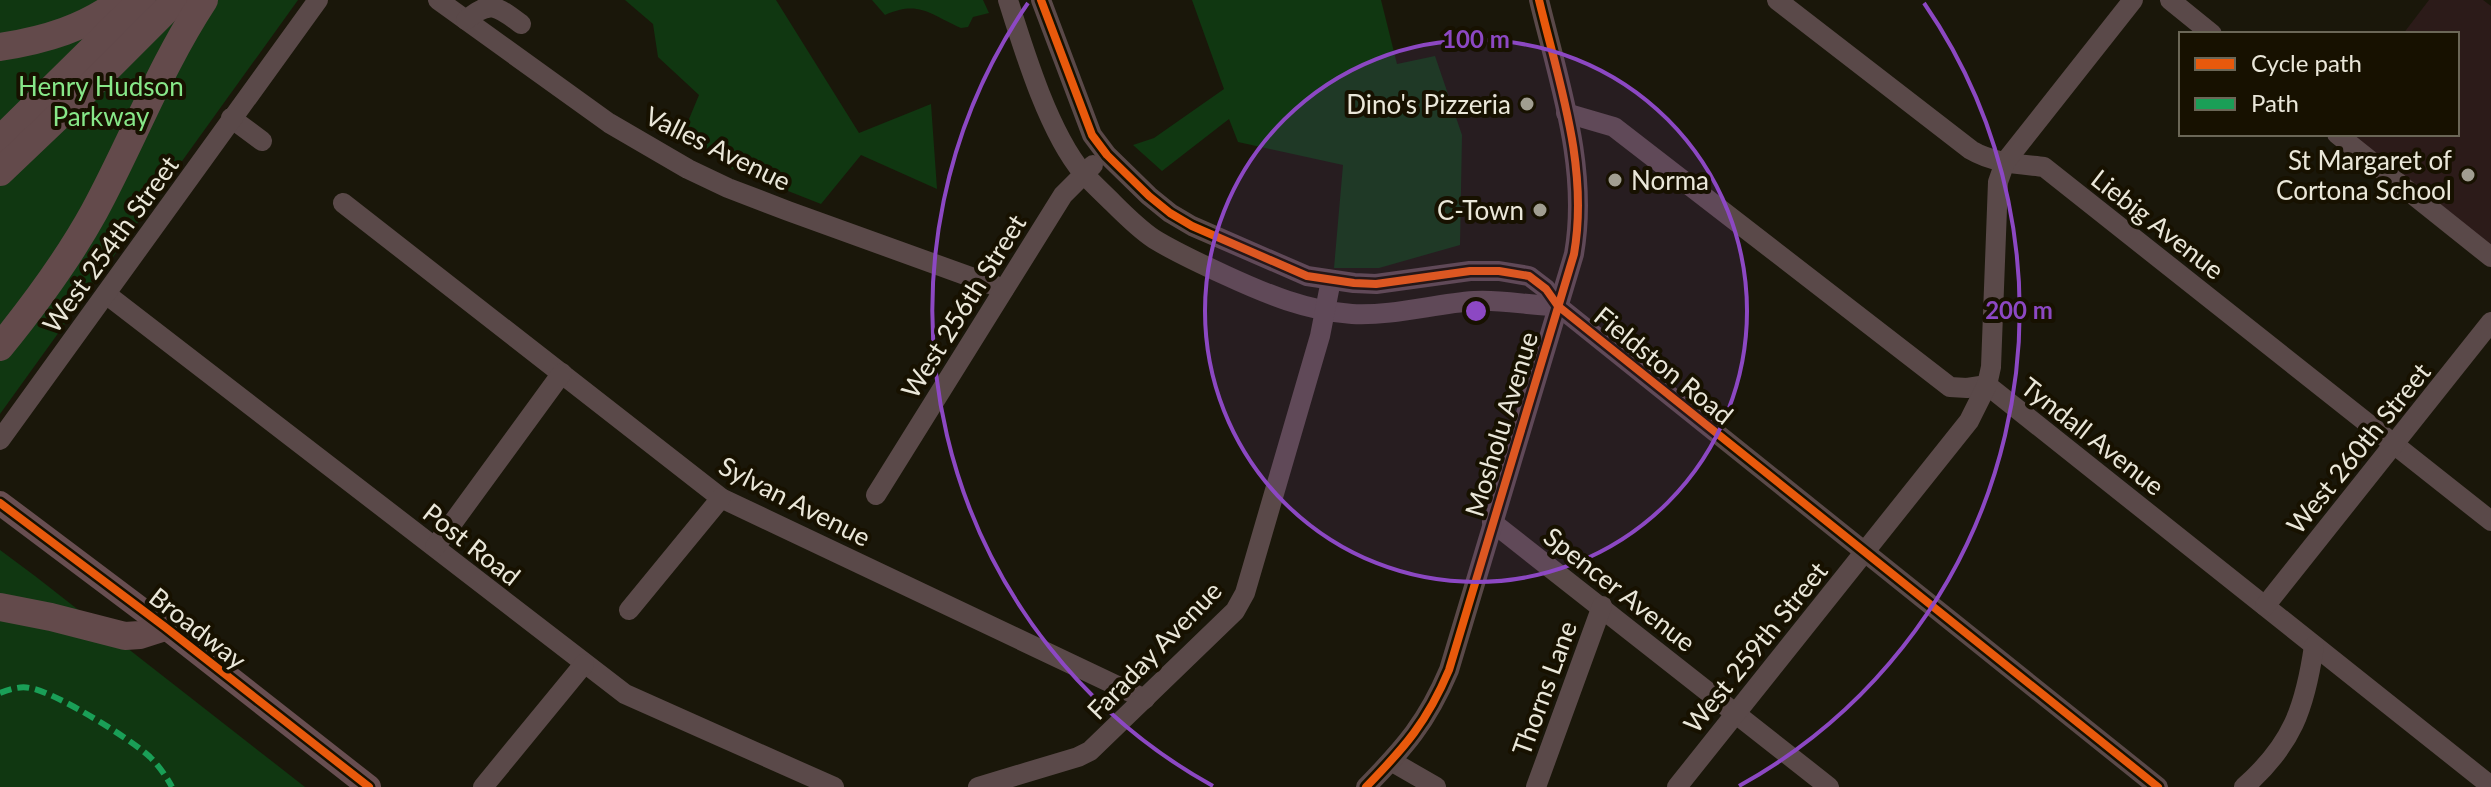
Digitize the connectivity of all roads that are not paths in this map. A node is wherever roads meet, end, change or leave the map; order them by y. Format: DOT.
graph roads {
  1 [pos="122,0"];
  2 [pos="142,0"];
  3 [pos="176,0"];
  4 [pos="204,0"];
  5 [pos="318,0"];
  6 [pos="438,0"];
  7 [pos="1008,0"];
  8 [pos="1041,0"];
  9 [pos="1539,0"];
  10 [pos="1777,0"];
  11 [pos="2133,0"];
  12 [pos="2170,0"];
  13 [pos="466,20"];
  14 [pos="521,24"];
  15 [pos="2210,32"];
  16 [pos="0,47"];
  17 [pos="1566,113"];
  18 [pos="231,118"];
  19 [pos="2340,136"];
  20 [pos="0,140"];
  21 [pos="262,141"];
  22 [pos="1107,155"];
  23 [pos="2005,162"];
  24 [pos="0,172"];
  25 [pos="1083,173"];
  26 [pos="343,203"];
  27 [pos="2491,257"];
  28 [pos="1331,280"];
  29 [pos="1004,289"];
  30 [pos="106,294"];
  31 [pos="1558,306"];
  32 [pos="1325,310"];
  33 [pos="2491,322"];
  34 [pos="0,347"];
  35 [pos="562,373"];
  36 [pos="1987,385"];
  37 [pos="0,440"];
  38 [pos="2394,444"];
  39 [pos="876,495"];
  40 [pos="721,498"];
  41 [pos="0,503"];
  42 [pos="2491,521"];
  43 [pos="1492,522"];
  44 [pos="435,547"];
  45 [pos="1865,551"];
  46 [pos="1602,606"];
  47 [pos="2265,606"];
  48 [pos="0,607"];
  49 [pos="629,610"];
  50 [pos="165,627"];
  51 [pos="2314,646"];
  52 [pos="584,664"];
  53 [pos="1145,699"];
  54 [pos="1736,713"];
  55 [pos="1391,761"];
  56 [pos="2491,786"];
  57 [pos="369,787"];
  58 [pos="483,787"];
  59 [pos="834,787"];
  60 [pos="978,787"];
  61 [pos="1366,787"];
  62 [pos="1436,787"];
  63 [pos="1536,787"];
  64 [pos="1677,787"];
  65 [pos="1829,787"];
  66 [pos="2158,787"];
  67 [pos="2244,787"];
  1 -- 16 [label="highway"];
  2 -- 20 [label="highway"];
  3 -- 24 [label="highway"];
  4 -- 34 [label="highway"];
  5 -- 18 [label="street, West 254th Street"];
  6 -- 13 [label="street, Valles Avenue"];
  7 -- 25 [label="street, Fieldston Road"];
  8 -- 22 [label="street, Fieldston Road"];
  9 -- 17 [label="street, Mosholu Avenue"];
  10 -- 23 [label="street, Liebig Avenue"];
  11 -- 23 [label="street, West 259th Street"];
  12 -- 15 [label="street"];
  13 -- 14 [label="street"];
  13 -- 29 [label="street, Valles Avenue"];
  17 -- 31 [label="street, Mosholu Avenue"];
  17 -- 36 [label="street, Tyndall Avenue"];
  18 -- 21 [label="street"];
  18 -- 30 [label="street, West 254th Street"];
  19 -- 27 [label="street"];
  22 -- 25 [label="street, West 256th Street"];
  22 -- 28 [label="street, Fieldston Road"];
  23 -- 36 [label="street, West 259th Street"];
  23 -- 38 [label="street, Liebig Avenue"];
  25 -- 29 [label="street, West 256th Street"];
  25 -- 32 [label="street, Fieldston Road"];
  26 -- 35 [label="street, Sylvan Avenue"];
  28 -- 31 [label="street, Fieldston Road"];
  28 -- 32 [label="street, Faraday Avenue"];
  29 -- 39 [label="street, West 256th Street"];
  30 -- 37 [label="street, West 254th Street"];
  30 -- 44 [label="street, Post Road"];
  31 -- 32 [label="street, Fieldston Road"];
  31 -- 43 [label="street, Mosholu Avenue"];
  31 -- 45 [label="street, Fieldston Road"];
  32 -- 53 [label="street, Faraday Avenue"];
  33 -- 38 [label="street, West 260th Street"];
  35 -- 40 [label="street, Sylvan Avenue"];
  35 -- 44 [label="street"];
  36 -- 45 [label="street, West 259th Street"];
  36 -- 47 [label="street, Tyndall Avenue"];
  38 -- 42 [label="street, Liebig Avenue"];
  38 -- 47 [label="street, West 260th Street"];
  40 -- 49 [label="street"];
  40 -- 53 [label="street, Sylvan Avenue"];
  41 -- 50 [label="main road, Broadway"];
  43 -- 46 [label="street, Spencer Avenue"];
  43 -- 55 [label="street, Mosholu Avenue"];
  44 -- 52 [label="street, Post Road"];
  45 -- 54 [label="street, West 259th Street"];
  45 -- 66 [label="street, Fieldston Road"];
  46 -- 54 [label="street, Spencer Avenue"];
  46 -- 63 [label="street, Thorns Lane"];
  47 -- 51 [label="street, Tyndall Avenue"];
  48 -- 50 [label="highway"];
  50 -- 57 [label="main road, Broadway"];
  51 -- 56 [label="street, Tyndall Avenue"];
  51 -- 67 [label="street"];
  52 -- 58 [label="street"];
  52 -- 59 [label="street, Post Road"];
  53 -- 60 [label="street, Faraday Avenue"];
  54 -- 64 [label="street, West 259th Street"];
  54 -- 65 [label="street, Spencer Avenue"];
  55 -- 61 [label="street, Mosholu Avenue"];
  55 -- 62 [label="street"];
}
